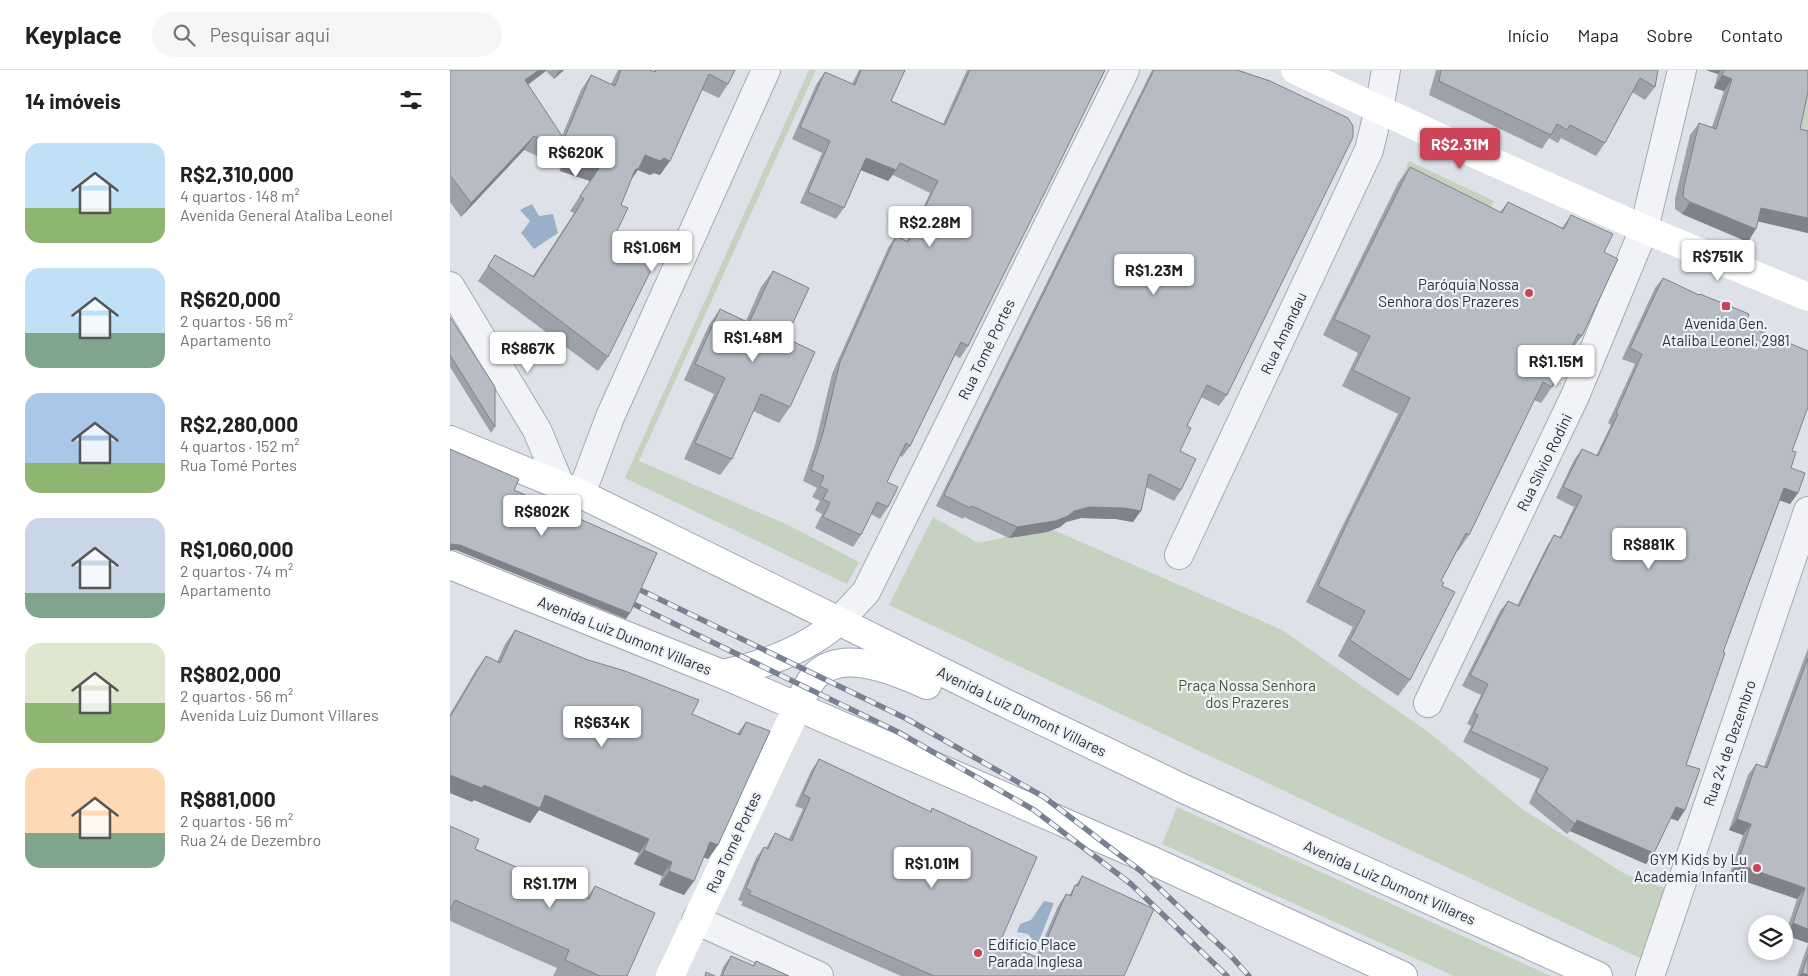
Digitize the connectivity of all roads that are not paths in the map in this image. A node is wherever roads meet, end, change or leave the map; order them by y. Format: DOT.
graph roads {
  1 [pos="766,70"];
  2 [pos="1125,70"];
  3 [pos="1295,70"];
  4 [pos="1386,70"];
  5 [pos="1682,70"];
  6 [pos="1379,109"];
  7 [pos="1644,229"];
  8 [pos="450,286"];
  9 [pos="1808,297"];
  10 [pos="450,440"];
  11 [pos="570,490"];
  12 [pos="1808,510"];
  13 [pos="1179,555"];
  14 [pos="450,565"];
  15 [pos="839,621"];
  16 [pos="722,674"];
  17 [pos="1001,702"];
  18 [pos="1428,703"];
  19 [pos="797,708"];
  20 [pos="696,920"];
  21 [pos="1391,974"];
  22 [pos="670,976"];
  23 [pos="820,976"];
  24 [pos="1598,976"];
  25 [pos="1650,976"];
  1 -- 11 [label="street"];
  2 -- 15 [label="street, Rua Tomé Portes"];
  3 -- 6 [label="main road"];
  4 -- 6 [label="street, Rua Amandau"];
  5 -- 7 [label="street, Rua Sílvio Rodini"];
  6 -- 7 [label="main road"];
  6 -- 13 [label="street, Rua Amandau"];
  7 -- 9 [label="main road"];
  7 -- 18 [label="street, Rua Sílvio Rodini"];
  8 -- 11 [label="street"];
  10 -- 11 [label="main road, Avenida Luiz Dumont Villares"];
  11 -- 15 [label="main road, Avenida Luiz Dumont Villares"];
  12 -- 25 [label="street, Rua 24 de Dezembro"];
  14 -- 16 [label="main road, Avenida Luiz Dumont Villares"];
  15 -- 16 [label="main road"];
  15 -- 17 [label="main road, Avenida Luiz Dumont Villares"];
  16 -- 19 [label="main road, Avenida Luiz Dumont Villares"];
  17 -- 19 [label="main road, Rua Tomé Portes"];
  17 -- 24 [label="main road, Avenida Luiz Dumont Villares"];
  19 -- 20 [label="main road, Rua Tomé Portes"];
  19 -- 21 [label="main road, Avenida Luiz Dumont Villares"];
  20 -- 22 [label="main road, Rua Tomé Portes"];
  20 -- 23 [label="street"];
}
